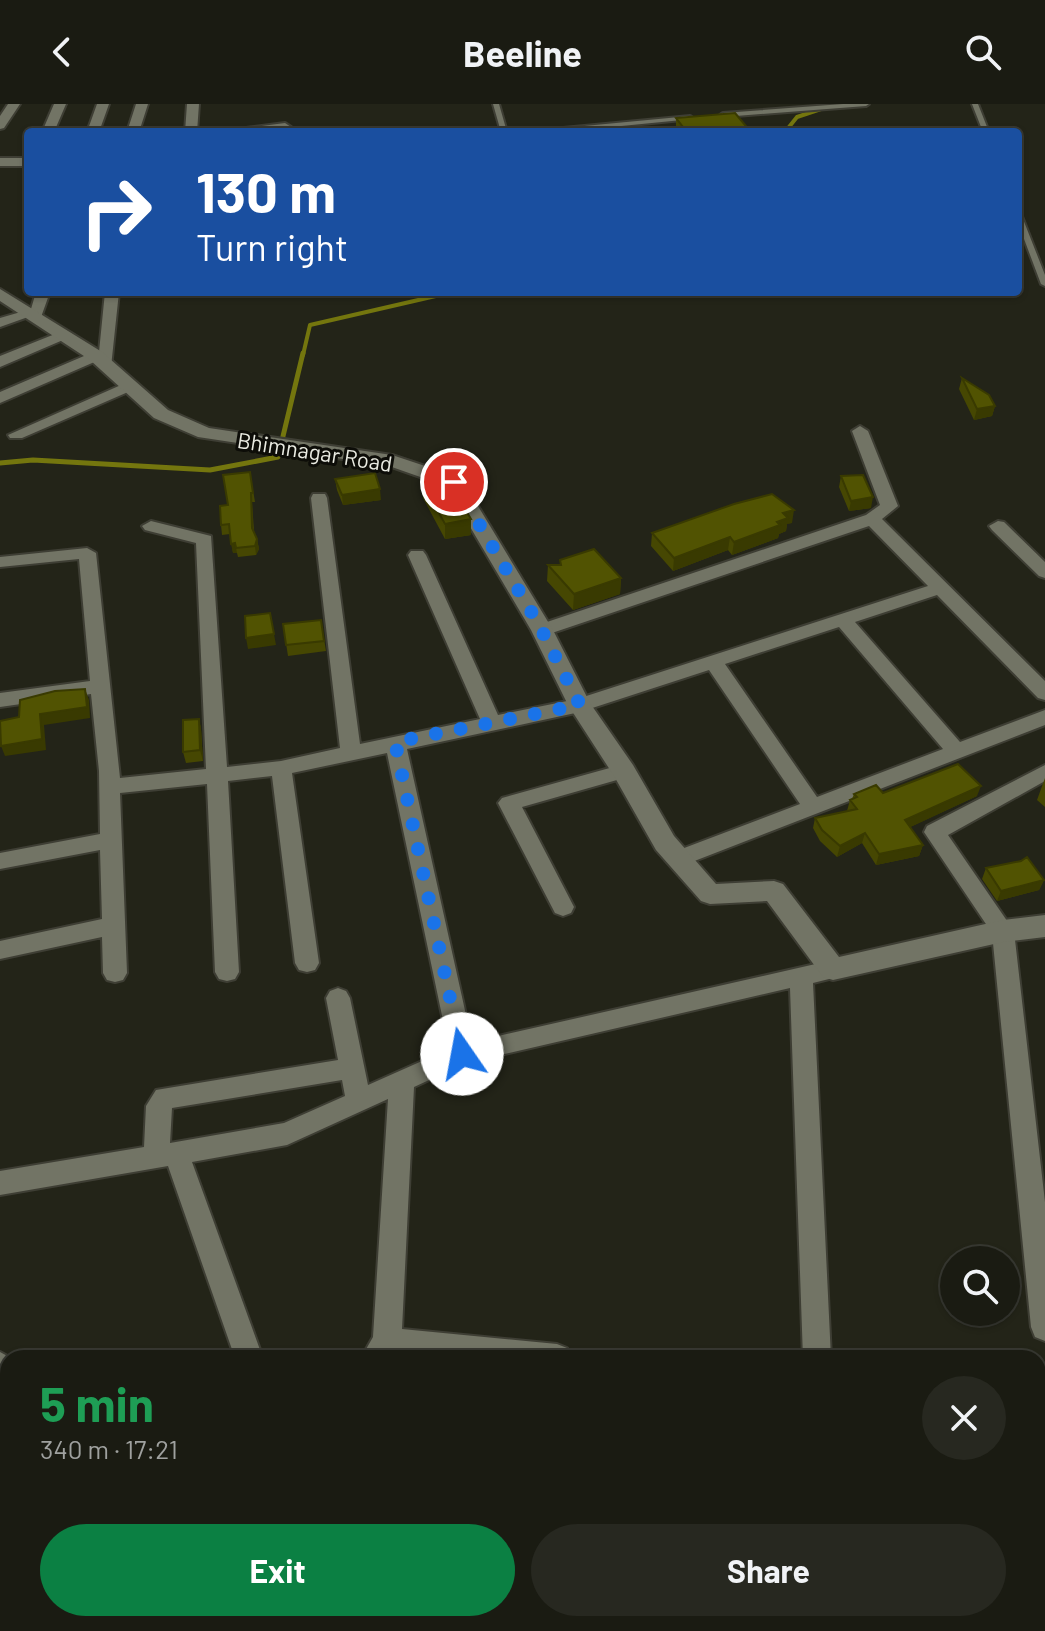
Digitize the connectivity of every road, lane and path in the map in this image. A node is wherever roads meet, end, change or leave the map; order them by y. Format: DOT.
graph roads {
  1 [pos="14,104"];
  2 [pos="60,104"];
  3 [pos="103,104"];
  4 [pos="142,104"];
  5 [pos="193,104"];
  6 [pos="496,104"];
  7 [pos="866,104"];
  8 [pos="975,104"];
  9 [pos="853,105"];
  10 [pos="709,116"];
  11 [pos="694,118"];
  12 [pos="0,125"];
  13 [pos="285,127"];
  14 [pos="50,128"];
  15 [pos="94,128"];
  16 [pos="134,128"];
  17 [pos="191,128"];
  18 [pos="277,128"];
  19 [pos="503,128"];
  20 [pos="585,128"];
  21 [pos="984,128"];
  22 [pos="0,162"];
  23 [pos="24,162"];
  24 [pos="1022,224"];
  25 [pos="1045,284"];
  26 [pos="0,294"];
  27 [pos="41,296"];
  28 [pos="111,296"];
  29 [pos="31,315"];
  30 [pos="0,323"];
  31 [pos="65,334"];
  32 [pos="101,360"];
  33 [pos="0,362"];
  34 [pos="130,386"];
  35 [pos="0,398"];
  36 [pos="860,431"];
  37 [pos="16,435"];
  38 [pos="319,498"];
  39 [pos="872,519"];
  40 [pos="151,526"];
  41 [pos="998,526"];
  42 [pos="417,555"];
  43 [pos="0,562"];
  44 [pos="1045,572"];
  45 [pos="942,587"];
  46 [pos="843,619"];
  47 [pos="542,630"];
  48 [pos="713,661"];
  49 [pos="101,686"];
  50 [pos="1045,693"];
  51 [pos="0,700"];
  52 [pos="580,705"];
  53 [pos="1045,717"];
  54 [pos="491,722"];
  55 [pos="395,742"];
  56 [pos="351,751"];
  57 [pos="956,751"];
  58 [pos="281,768"];
  59 [pos="624,771"];
  60 [pos="1045,772"];
  61 [pos="217,773"];
  62 [pos="110,787"];
  63 [pos="813,807"];
  64 [pos="111,840"];
  65 [pos="679,859"];
  66 [pos="0,861"];
  67 [pos="563,907"];
  68 [pos="113,926"];
  69 [pos="1045,926"];
  70 [pos="1003,931"];
  71 [pos="0,950"];
  72 [pos="307,963"];
  73 [pos="833,969"];
  74 [pos="227,972"];
  75 [pos="115,973"];
  76 [pos="801,977"];
  77 [pos="338,998"];
  78 [pos="462,1054"];
  79 [pos="352,1068"];
  80 [pos="402,1080"];
  81 [pos="358,1100"];
  82 [pos="166,1155"];
  83 [pos="0,1183"];
  84 [pos="1045,1327"];
  85 [pos="246,1350"];
  86 [pos="381,1350"];
  87 [pos="817,1350"];
  1 -- 12 [label="street"];
  2 -- 14 [label="street"];
  3 -- 15 [label="street"];
  4 -- 16 [label="street"];
  5 -- 17 [label="street"];
  6 -- 19 [label="lane"];
  7 -- 9 [label="lane"];
  8 -- 21 [label="lane"];
  9 -- 10 [label="lane"];
  11 -- 20 [label="lane"];
  13 -- 18 [label="street"];
  22 -- 23 [label="street"];
  24 -- 25 [label="lane"];
  26 -- 29 [label="street, Bhimnagar Road"];
  27 -- 29 [label="street"];
  28 -- 32 [label="street"];
  29 -- 30 [label="street"];
  29 -- 31 [label="street, Bhimnagar Road"];
  31 -- 32 [label="street, Bhimnagar Road"];
  31 -- 33 [label="street"];
  32 -- 34 [label="street, Bhimnagar Road"];
  32 -- 35 [label="street"];
  34 -- 37 [label="street"];
  34 -- 47 [label="street, Bhimnagar Road"];
  36 -- 39 [label="street"];
  38 -- 56 [label="street"];
  39 -- 45 [label="street"];
  39 -- 47 [label="street"];
  40 -- 61 [label="street"];
  41 -- 44 [label="street"];
  42 -- 54 [label="street"];
  43 -- 49 [label="street"];
  45 -- 46 [label="street"];
  45 -- 50 [label="street"];
  46 -- 48 [label="street"];
  46 -- 57 [label="street"];
  47 -- 52 [label="street, Bhimnagar Road"];
  48 -- 52 [label="street"];
  48 -- 63 [label="street"];
  49 -- 51 [label="street"];
  49 -- 62 [label="street"];
  52 -- 54 [label="street"];
  52 -- 59 [label="street, Bhimnagar Road"];
  53 -- 57 [label="street"];
  54 -- 55 [label="street"];
  55 -- 56 [label="street"];
  55 -- 78 [label="street"];
  56 -- 58 [label="street"];
  57 -- 63 [label="street"];
  58 -- 61 [label="street"];
  58 -- 72 [label="street"];
  59 -- 65 [label="street, Bhimnagar Road"];
  59 -- 67 [label="street"];
  60 -- 70 [label="street"];
  61 -- 62 [label="street"];
  61 -- 74 [label="street"];
  62 -- 64 [label="street"];
  63 -- 65 [label="street"];
  64 -- 66 [label="street"];
  64 -- 68 [label="street"];
  65 -- 73 [label="street, Bhimnagar Road"];
  68 -- 71 [label="street"];
  68 -- 75 [label="street"];
  69 -- 70 [label="street"];
  70 -- 73 [label="street"];
  70 -- 84 [label="street"];
  73 -- 76 [label="street"];
  76 -- 78 [label="street"];
  76 -- 87 [label="street"];
  77 -- 79 [label="street"];
  78 -- 80 [label="street"];
  79 -- 81 [label="street"];
  79 -- 82 [label="street"];
  80 -- 81 [label="street"];
  80 -- 86 [label="street"];
  81 -- 82 [label="street"];
  82 -- 83 [label="street"];
  82 -- 85 [label="street"];
}
